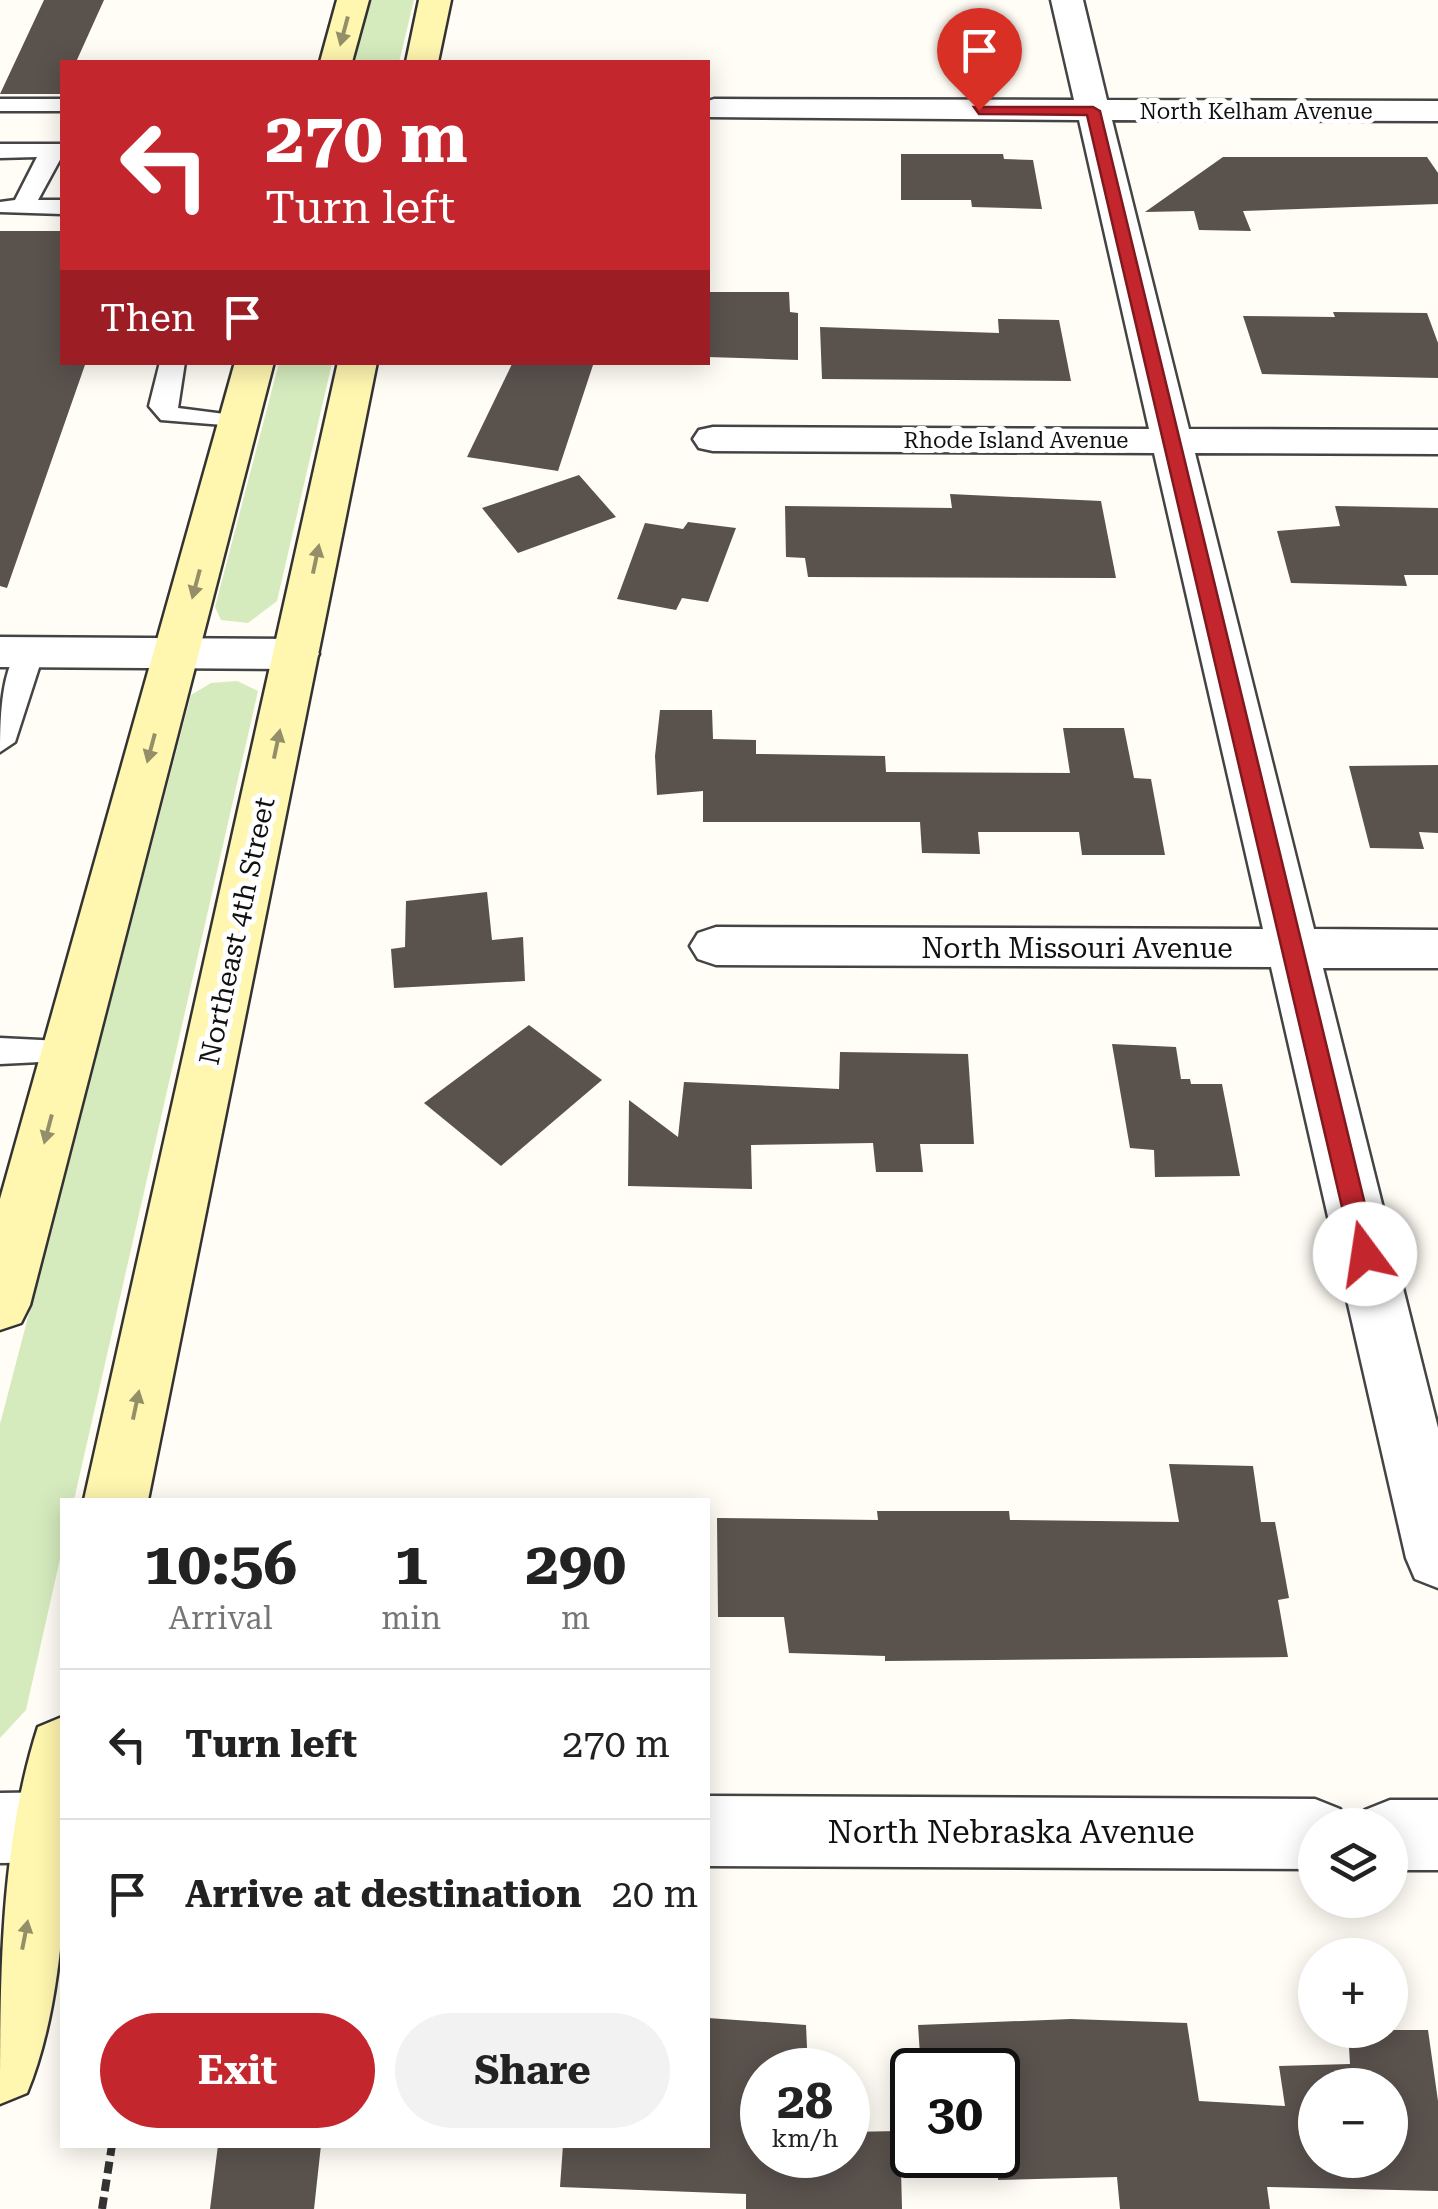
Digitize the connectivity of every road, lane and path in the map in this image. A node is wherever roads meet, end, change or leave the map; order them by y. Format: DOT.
graph roads {
  1 [pos="353,0"];
  2 [pos="435,0"];
  3 [pos="1068,0"];
  4 [pos="337,60"];
  5 [pos="422,60"];
  6 [pos="0,105"];
  7 [pos="60,105"];
  8 [pos="714,109"];
  9 [pos="1093,111"];
  10 [pos="1438,111"];
  11 [pos="0,150"];
  12 [pos="57,150"];
  13 [pos="12,207"];
  14 [pos="60,208"];
  15 [pos="171,365"];
  16 [pos="254,365"];
  17 [pos="357,365"];
  18 [pos="239,422"];
  19 [pos="713,438"];
  20 [pos="1173,440"];
  21 [pos="1438,442"];
  22 [pos="15,652"];
  23 [pos="177,654"];
  24 [pos="296,654"];
  25 [pos="0,742"];
  26 [pos="716,946"];
  27 [pos="1292,949"];
  28 [pos="1438,949"];
  29 [pos="0,1051"];
  30 [pos="69,1051"];
  31 [pos="0,1305"];
  32 [pos="116,1498"];
  33 [pos="1438,1558"];
  34 [pos="60,1757"];
  35 [pos="36,1828"];
  36 [pos="710,1830"];
  37 [pos="1298,1834"];
  38 [pos="1408,1835"];
  39 [pos="1438,1835"];
  40 [pos="0,2066"];
  41 [pos="112,2148"];
  42 [pos="102,2209"];
  1 -- 4 [label="main road, one-way"];
  2 -- 5 [label="main road"];
  3 -- 9 [label="street"];
  6 -- 7 [label="lane"];
  8 -- 9 [label="street, North Kelham Avenue"];
  9 -- 10 [label="street, North Kelham Avenue"];
  9 -- 20 [label="street"];
  11 -- 12 [label="lane"];
  12 -- 13 [label="lane"];
  13 -- 14 [label="lane"];
  15 -- 18 [label="lane"];
  16 -- 18 [label="main road"];
  24 -- 17 [label="main road, Northeast 4th Street, one-way"];
  18 -- 23 [label="main road, one-way"];
  19 -- 20 [label="street, Rhode Island Avenue"];
  20 -- 21 [label="street, Rhode Island Avenue"];
  20 -- 27 [label="street"];
  22 -- 23 [label="street"];
  22 -- 25 [label="lane"];
  23 -- 24 [label="street"];
  23 -- 30 [label="main road, one-way"];
  32 -- 24 [label="main road, Northeast 4th Street, one-way"];
  26 -- 27 [label="street, North Missouri Avenue"];
  27 -- 28 [label="street, North Missouri Avenue"];
  27 -- 33 [label="street"];
  29 -- 30 [label="lane"];
  30 -- 31 [label="main road, one-way"];
  34 -- 35 [label="main road"];
  40 -- 35 [label="main road, one-way"];
  36 -- 37 [label="street, North Nebraska Avenue"];
  38 -- 39 [label="street"];
  41 -- 42 [label="path"];
}
